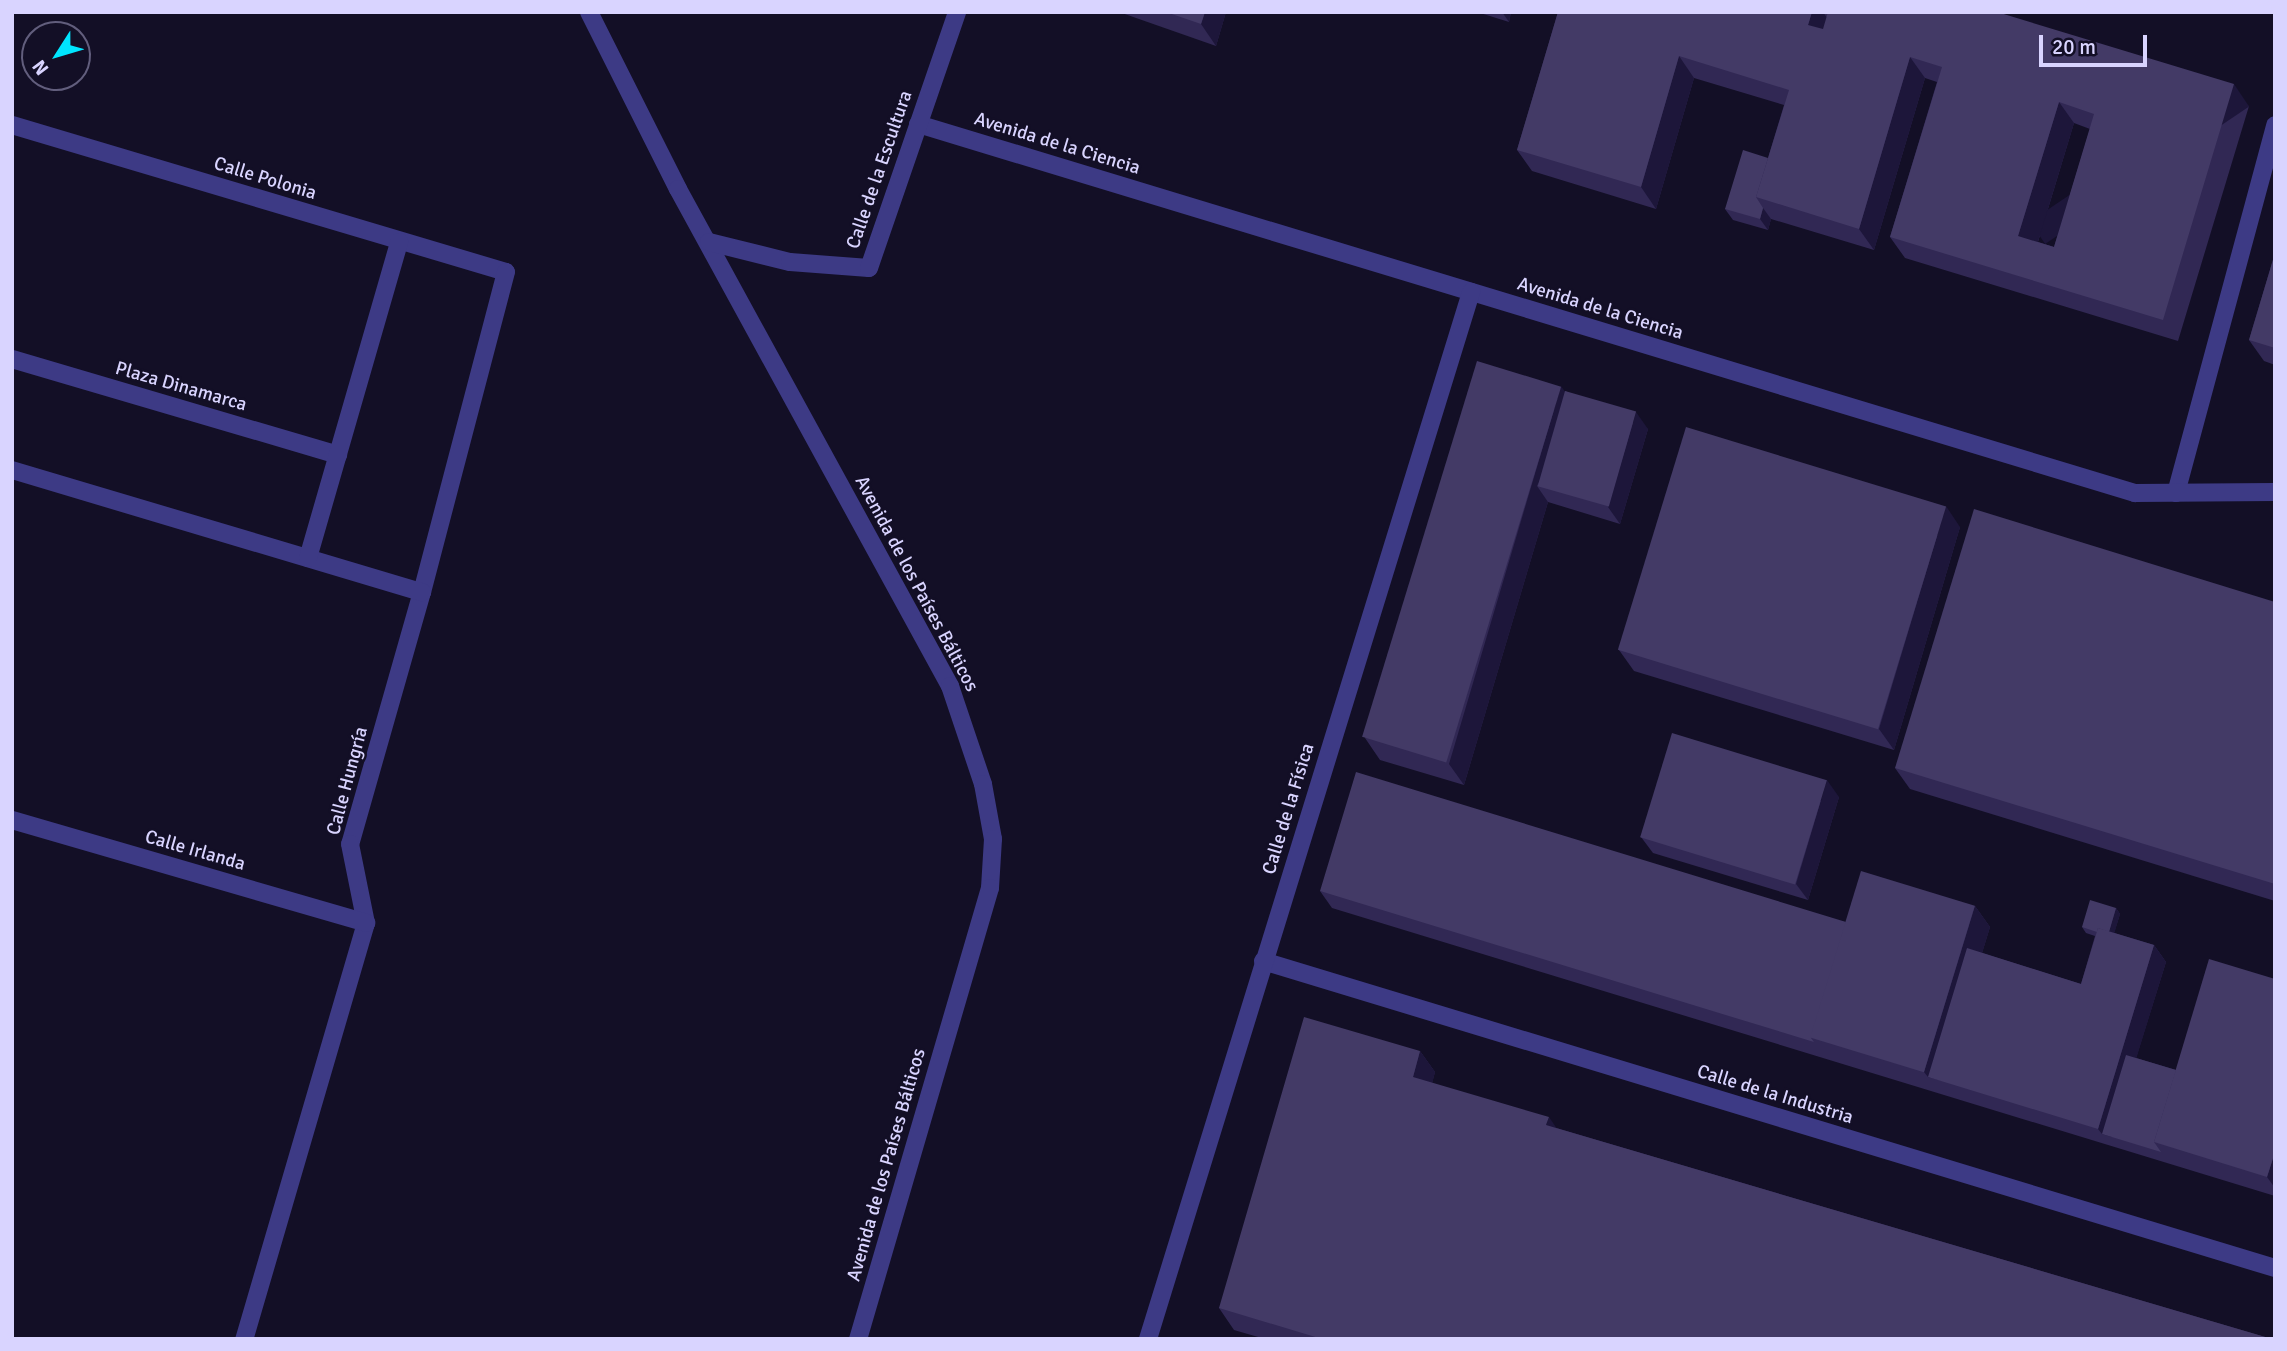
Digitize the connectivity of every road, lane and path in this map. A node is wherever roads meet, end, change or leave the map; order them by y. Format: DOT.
graph roads {
  1 [pos="589,12"];
  2 [pos="957,12"];
  3 [pos="918,124"];
  4 [pos="12,125"];
  5 [pos="2275,125"];
  6 [pos="399,242"];
  7 [pos="709,242"];
  8 [pos="506,272"];
  9 [pos="1471,292"];
  10 [pos="12,359"];
  11 [pos="338,455"];
  12 [pos="12,470"];
  13 [pos="2275,492"];
  14 [pos="2176,493"];
  15 [pos="307,558"];
  16 [pos="422,592"];
  17 [pos="12,820"];
  18 [pos="366,923"];
  19 [pos="1264,961"];
  20 [pos="2275,1268"];
  21 [pos="244,1339"];
  22 [pos="858,1339"];
  23 [pos="1149,1339"];
  1 -- 7 [label="street, Avenida de los Países Bálticos"];
  2 -- 3 [label="street, Calle de la Escultura"];
  3 -- 7 [label="street, Calle de la Escultura"];
  3 -- 9 [label="street, Avenida de la Ciencia"];
  4 -- 6 [label="street, Calle Polonia"];
  5 -- 14 [label="street"];
  6 -- 8 [label="street, Calle Polonia"];
  6 -- 11 [label="street"];
  7 -- 22 [label="street, Avenida de los Países Bálticos"];
  8 -- 16 [label="street, Calle Hungría"];
  9 -- 14 [label="street, Avenida de la Ciencia"];
  9 -- 19 [label="street, Calle de la Física"];
  10 -- 11 [label="street, Plaza Dinamarca"];
  11 -- 15 [label="street"];
  12 -- 15 [label="street"];
  13 -- 14 [label="street, Avenida de la Ciencia"];
  15 -- 16 [label="street"];
  16 -- 18 [label="street, Calle Hungría"];
  17 -- 18 [label="street, Calle Irlanda"];
  18 -- 21 [label="street, Calle Hungría"];
  19 -- 20 [label="street, Calle de la Industria"];
  19 -- 23 [label="street, Calle de la Física"];
}
